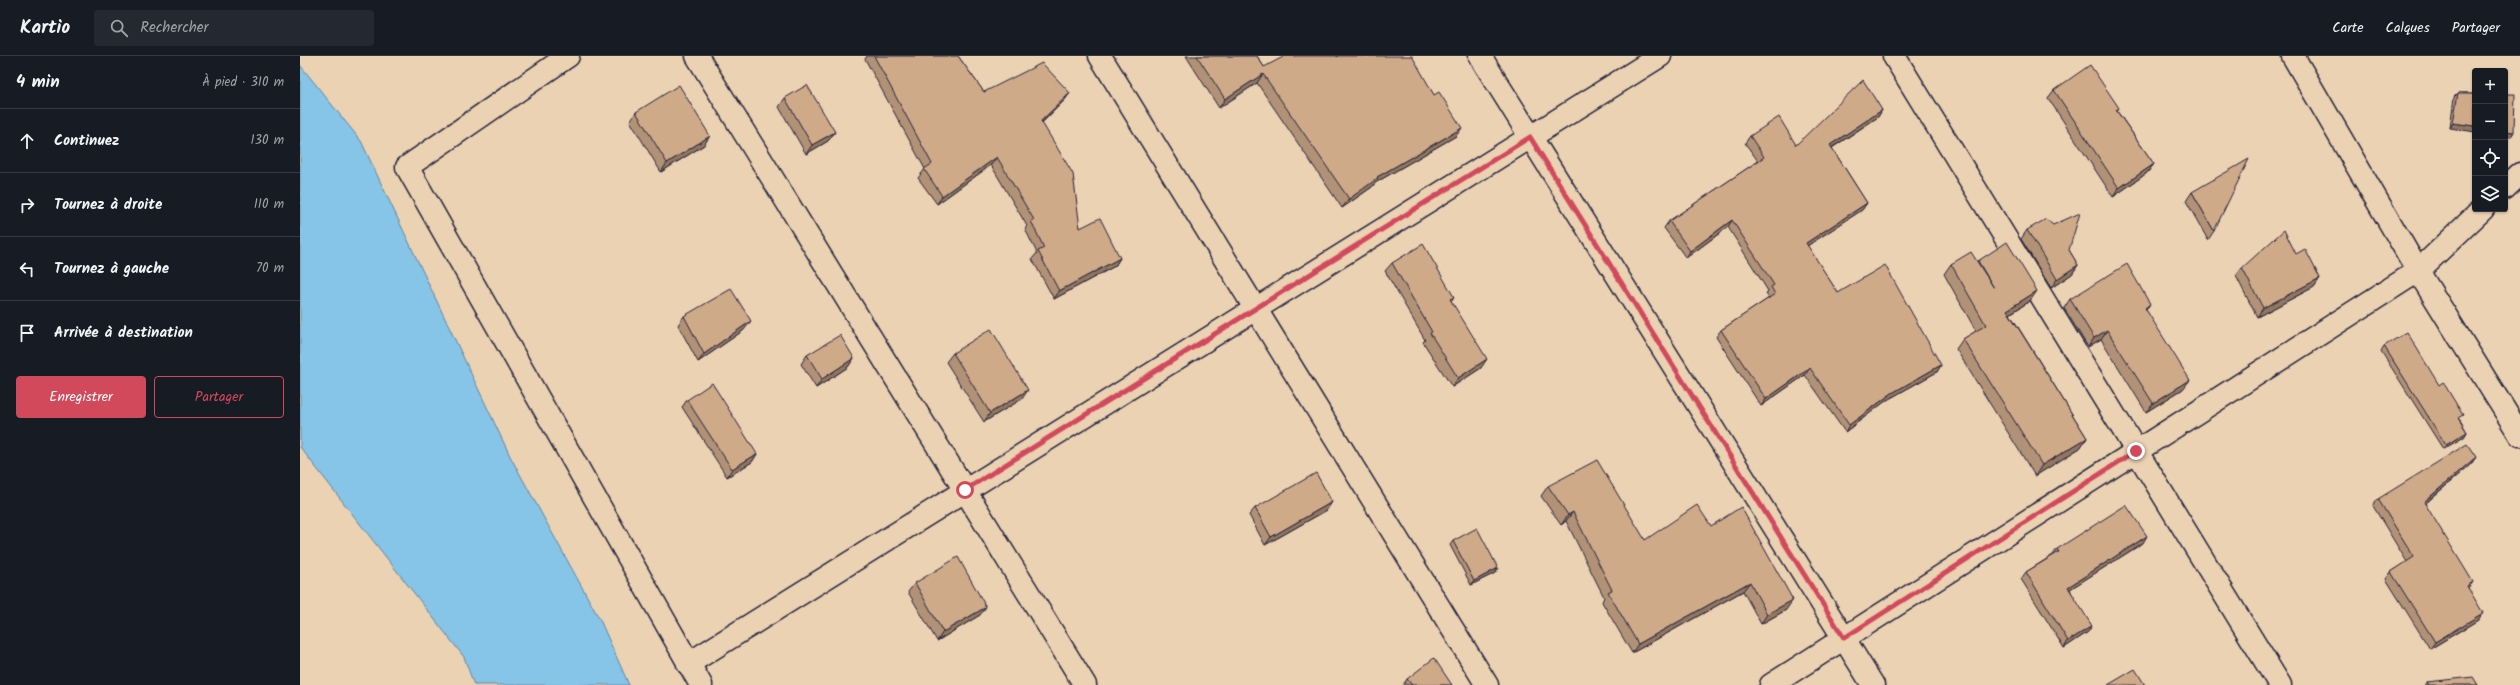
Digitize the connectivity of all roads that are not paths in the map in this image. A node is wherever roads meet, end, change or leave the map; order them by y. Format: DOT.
graph roads {
  1 [pos="568,56"];
  2 [pos="698,56"];
  3 [pos="1100,56"];
  4 [pos="1480,56"];
  5 [pos="1660,56"];
  6 [pos="1894,56"];
  7 [pos="2293,56"];
  8 [pos="1530,137"];
  9 [pos="2520,174"];
  10 [pos="2508,185"];
  11 [pos="2480,212"];
  12 [pos="2418,271"];
  13 [pos="1254,309"];
  14 [pos="2520,434"];
  15 [pos="2136,451"];
  16 [pos="965,490"];
  17 [pos="1844,638"];
  18 [pos="688,664"];
  19 [pos="701,685"];
  20 [pos="1085,685"];
  21 [pos="1486,685"];
  22 [pos="1771,685"];
  23 [pos="1873,685"];
  24 [pos="2280,685"];
  1 -- 18 [label="street"];
  2 -- 16 [label="street"];
  3 -- 13 [label="street"];
  4 -- 8 [label="street"];
  5 -- 8 [label="street"];
  6 -- 15 [label="street"];
  7 -- 12 [label="street"];
  8 -- 13 [label="street"];
  8 -- 17 [label="street"];
  9 -- 10 [label="street"];
  11 -- 12 [label="street"];
  12 -- 14 [label="street"];
  12 -- 15 [label="street"];
  13 -- 16 [label="street"];
  13 -- 21 [label="street"];
  15 -- 17 [label="street"];
  15 -- 24 [label="street"];
  16 -- 18 [label="street"];
  16 -- 20 [label="street"];
  17 -- 22 [label="street"];
  17 -- 23 [label="street"];
  18 -- 19 [label="street"];
}
